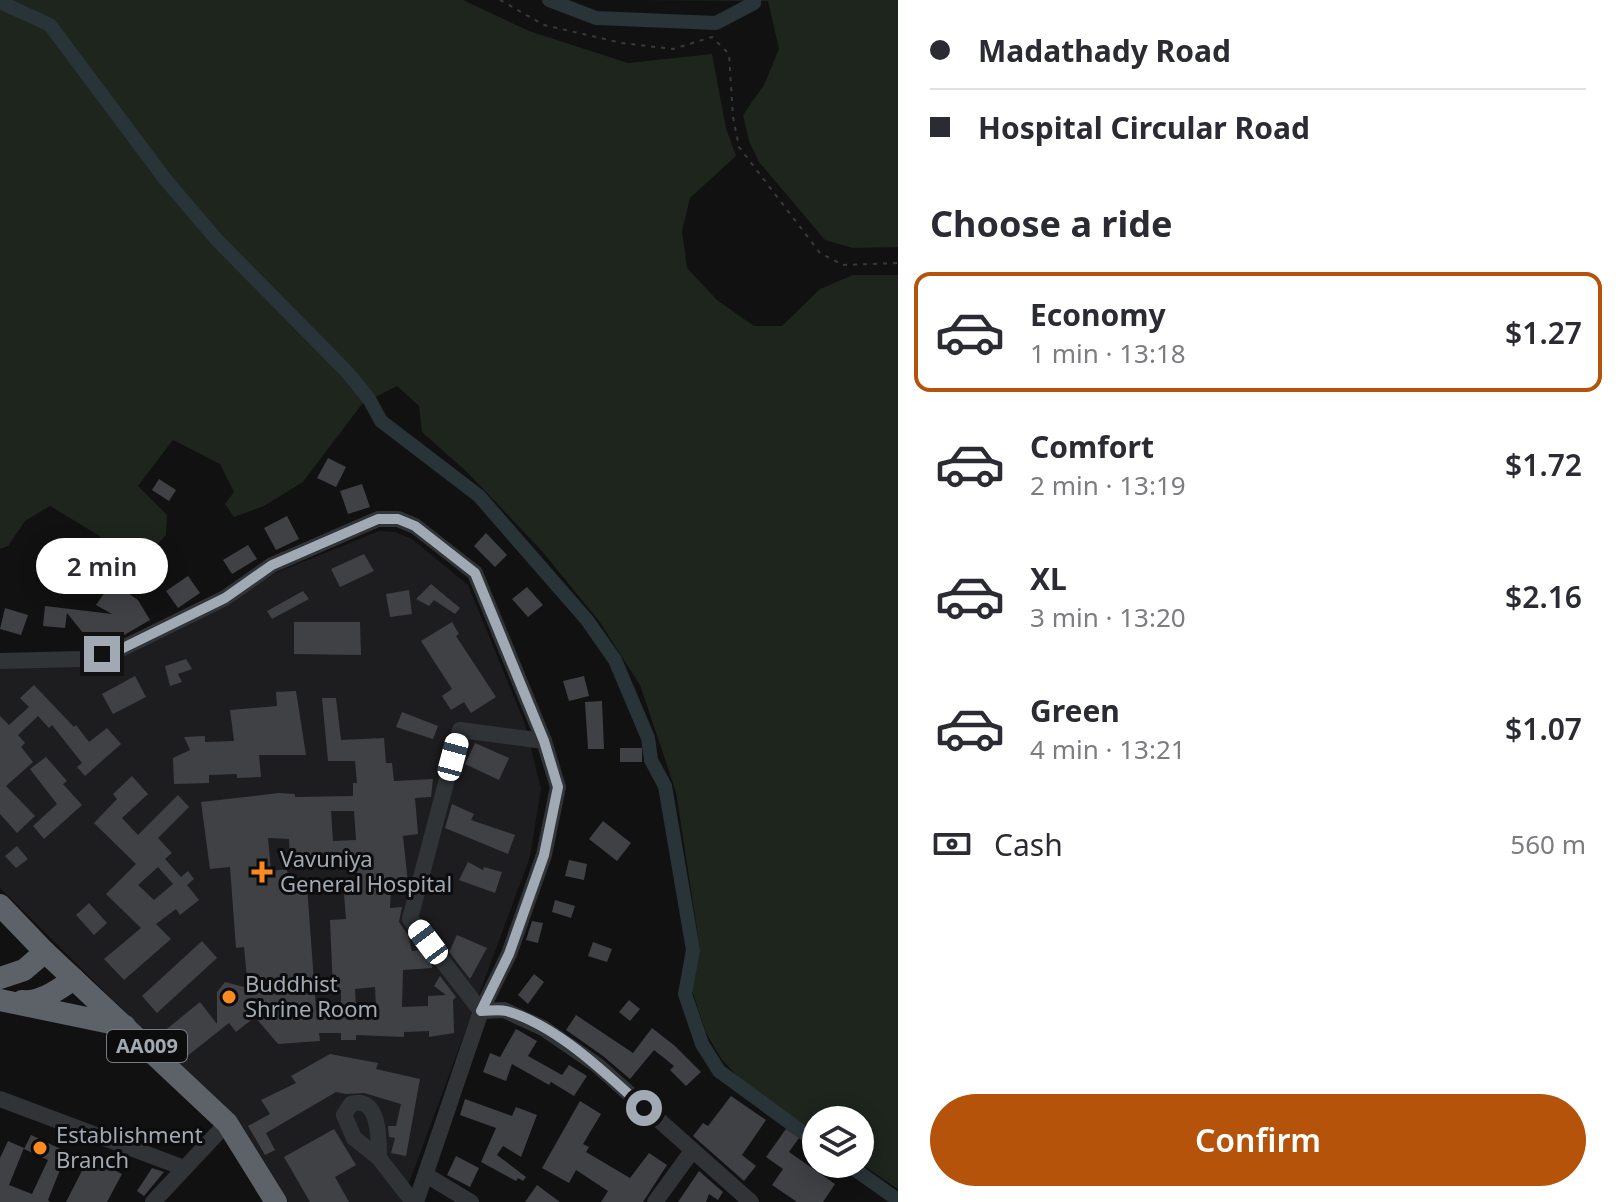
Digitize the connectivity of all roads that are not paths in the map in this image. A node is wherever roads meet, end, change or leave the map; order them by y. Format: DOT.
graph roads {
  1 [pos="0,661"];
  2 [pos="544,741"];
  3 [pos="0,905"];
  4 [pos="45,952"];
  5 [pos="0,978"];
  6 [pos="74,979"];
  7 [pos="0,999"];
  8 [pos="481,1011"];
  9 [pos="126,1026"];
  10 [pos="0,1099"];
  11 [pos="227,1123"];
  12 [pos="692,1151"];
  13 [pos="379,1158"];
  14 [pos="184,1168"];
  15 [pos="426,1175"];
  16 [pos="153,1202"];
  17 [pos="276,1202"];
  18 [pos="414,1202"];
  19 [pos="471,1202"];
  20 [pos="655,1202"];
  21 [pos="751,1202"];
  1 -- 2 [label="street"];
  2 -- 8 [label="street"];
  2 -- 8 [label="street"];
  3 -- 4 [label="highway, AA009"];
  4 -- 5 [label="highway"];
  4 -- 6 [label="highway, AA009"];
  6 -- 7 [label="highway"];
  6 -- 9 [label="highway, AA009"];
  7 -- 9 [label="highway"];
  8 -- 12 [label="street"];
  8 -- 15 [label="street"];
  9 -- 11 [label="highway, AA009"];
  10 -- 14 [label="street"];
  11 -- 14 [label="street"];
  11 -- 17 [label="highway, AA009"];
  12 -- 20 [label="street"];
  12 -- 21 [label="street"];
  13 -- 18 [label="street"];
  14 -- 16 [label="street"];
  15 -- 18 [label="street"];
  15 -- 19 [label="street"];
}
